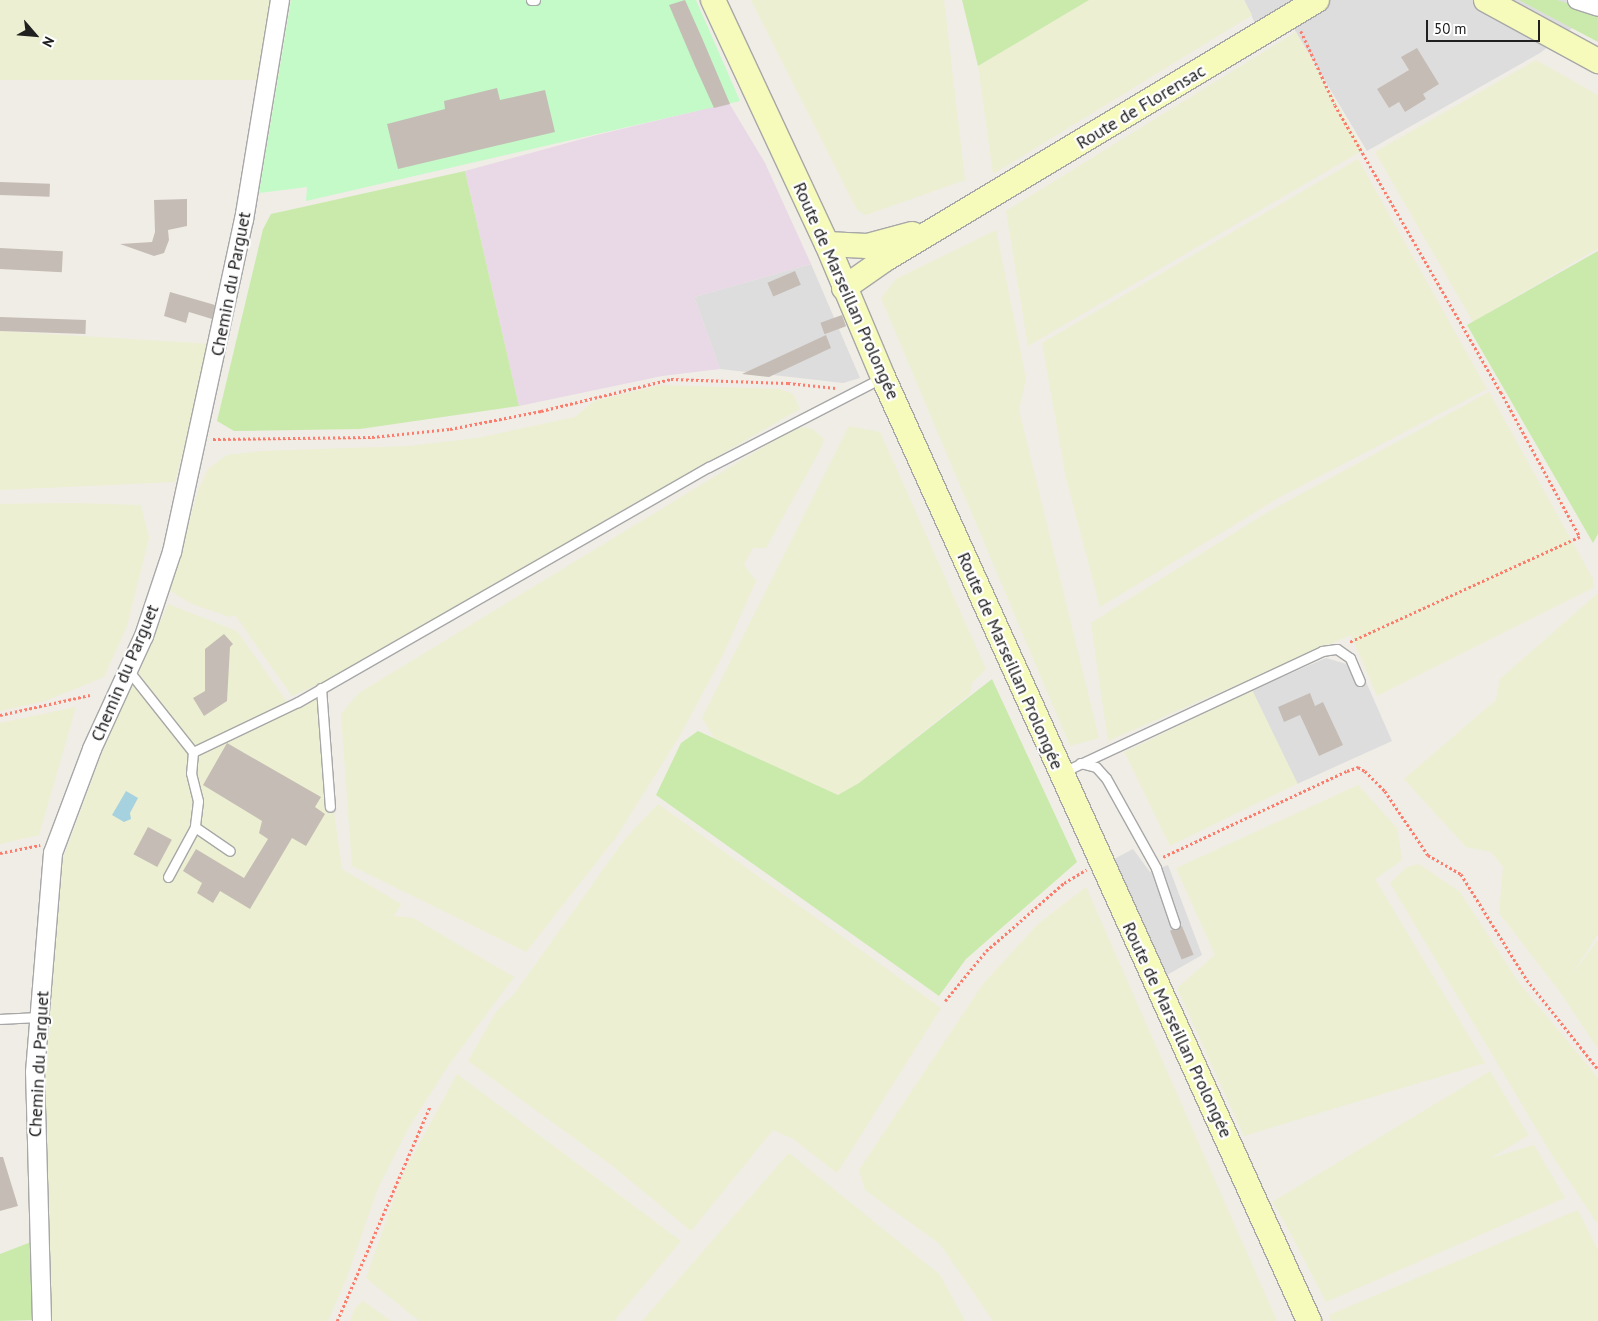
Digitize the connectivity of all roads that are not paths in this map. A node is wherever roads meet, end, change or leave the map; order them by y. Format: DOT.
graph roads {
  1 [pos="280,0"];
  2 [pos="531,0"];
  3 [pos="535,0"];
  4 [pos="713,0"];
  5 [pos="1317,0"];
  6 [pos="1486,0"];
  7 [pos="1577,0"];
  8 [pos="1598,7"];
  9 [pos="1598,61"];
  10 [pos="965,214"];
  11 [pos="827,244"];
  12 [pos="844,288"];
  13 [pos="883,376"];
  14 [pos="128,670"];
  15 [pos="1360,681"];
  16 [pos="321,688"];
  17 [pos="193,752"];
  18 [pos="1070,768"];
  19 [pos="330,806"];
  20 [pos="195,828"];
  21 [pos="230,851"];
  22 [pos="168,877"];
  23 [pos="1175,924"];
  24 [pos="40,1017"];
  25 [pos="0,1019"];
  26 [pos="42,1321"];
  27 [pos="1309,1321"];
  1 -- 14 [label="street, Chemin du Parguet"];
  2 -- 3 [label="lane"];
  4 -- 11 [label="main road, Route de Marseillan Prolongée"];
  5 -- 10 [label="main road, Route de Florensac"];
  6 -- 9 [label="main road"];
  7 -- 8 [label="street"];
  10 -- 11 [label="main road, Route de Florensac"];
  10 -- 12 [label="main road, Route de Florensac"];
  11 -- 12 [label="main road, Route de Marseillan Prolongée"];
  12 -- 13 [label="main road, Route de Marseillan Prolongée"];
  13 -- 16 [label="lane"];
  13 -- 18 [label="main road, Route de Marseillan Prolongée"];
  14 -- 17 [label="lane"];
  14 -- 24 [label="street, Chemin du Parguet"];
  15 -- 18 [label="lane"];
  16 -- 17 [label="lane"];
  16 -- 19 [label="lane"];
  17 -- 20 [label="lane"];
  18 -- 23 [label="lane"];
  18 -- 27 [label="main road, Route de Marseillan Prolongée"];
  20 -- 21 [label="lane"];
  20 -- 22 [label="lane"];
  24 -- 25 [label="lane"];
  24 -- 26 [label="street, Chemin du Parguet"];
}
